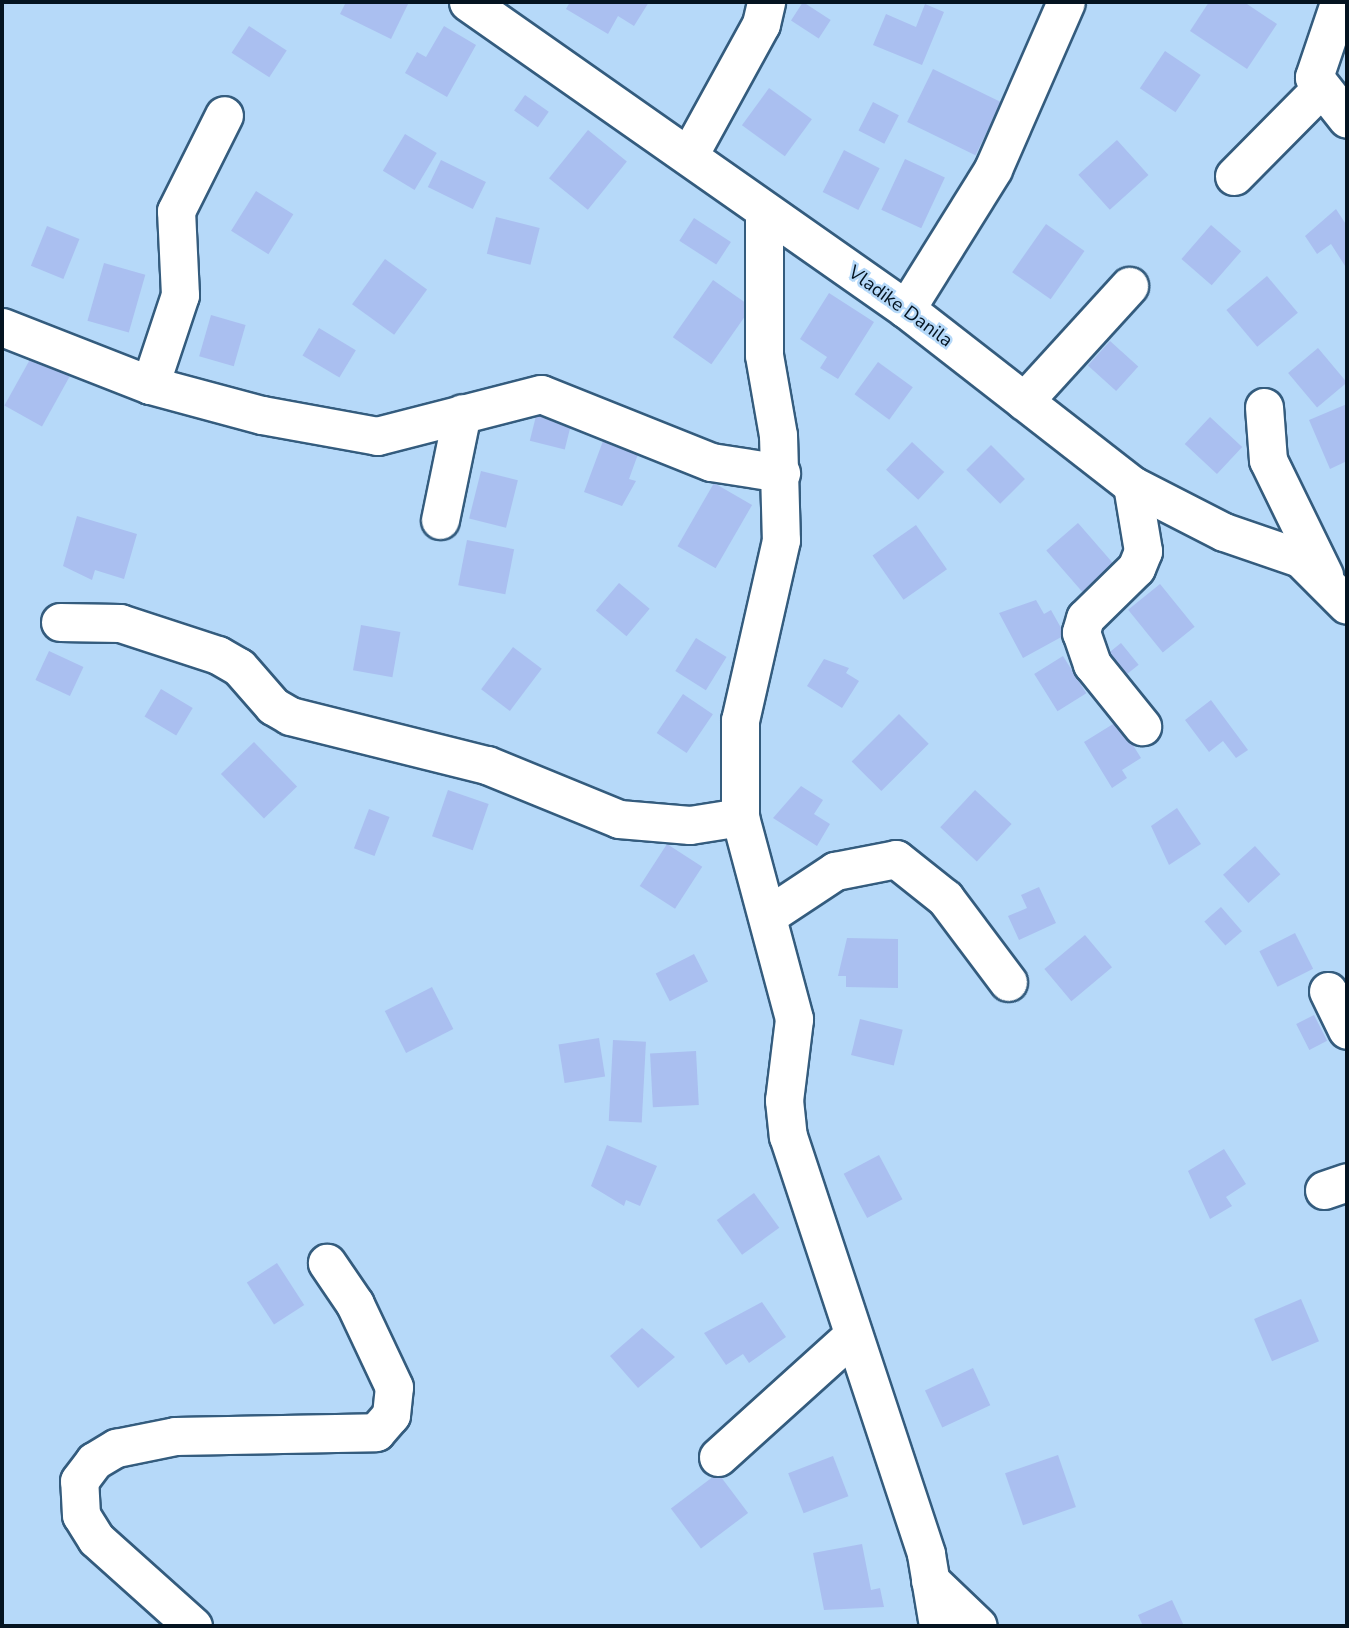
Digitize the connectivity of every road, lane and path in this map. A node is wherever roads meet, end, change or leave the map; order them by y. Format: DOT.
graph roads {
  1 [pos="468,2"];
  2 [pos="766,2"];
  3 [pos="1066,2"];
  4 [pos="1332,7"];
  5 [pos="1319,90"];
  6 [pos="224,115"];
  7 [pos="1347,119"];
  8 [pos="689,155"];
  9 [pos="1234,176"];
  10 [pos="764,211"];
  11 [pos="1129,286"];
  12 [pos="906,309"];
  13 [pos="2,327"];
  14 [pos="150,385"];
  15 [pos="1024,401"];
  16 [pos="1264,407"];
  17 [pos="462,413"];
  18 [pos="781,473"];
  19 [pos="1132,485"];
  20 [pos="440,520"];
  21 [pos="1336,575"];
  22 [pos="1347,605"];
  23 [pos="60,622"];
  24 [pos="1142,726"];
  25 [pos="740,817"];
  26 [pos="767,916"];
  27 [pos="1008,982"];
  28 [pos="1328,991"];
  29 [pos="1347,1030"];
  30 [pos="327,1263"];
  31 [pos="853,1335"];
  32 [pos="718,1457"];
  33 [pos="930,1580"];
  34 [pos="193,1626"];
  35 [pos="938,1626"];
  36 [pos="978,1626"];
  1 -- 8 [label="street, Vladike Danila"];
  2 -- 8 [label="street"];
  3 -- 12 [label="street"];
  4 -- 5 [label="street"];
  5 -- 7 [label="street"];
  5 -- 9 [label="street"];
  6 -- 14 [label="street"];
  8 -- 10 [label="street, Vladike Danila"];
  10 -- 12 [label="street, Vladike Danila"];
  10 -- 18 [label="street"];
  11 -- 15 [label="street"];
  12 -- 15 [label="street, Vladike Danila"];
  13 -- 14 [label="street"];
  14 -- 17 [label="street"];
  15 -- 19 [label="street, Vladike Danila"];
  16 -- 21 [label="street"];
  17 -- 18 [label="street"];
  17 -- 20 [label="street"];
  18 -- 25 [label="street"];
  19 -- 21 [label="street, Vladike Danila"];
  19 -- 24 [label="street"];
  21 -- 22 [label="street"];
  23 -- 25 [label="street"];
  25 -- 26 [label="street"];
  26 -- 27 [label="street"];
  26 -- 31 [label="street"];
  28 -- 29 [label="street"];
  30 -- 34 [label="street"];
  31 -- 32 [label="street"];
  31 -- 33 [label="street"];
  33 -- 35 [label="street"];
  33 -- 36 [label="street"];
}
